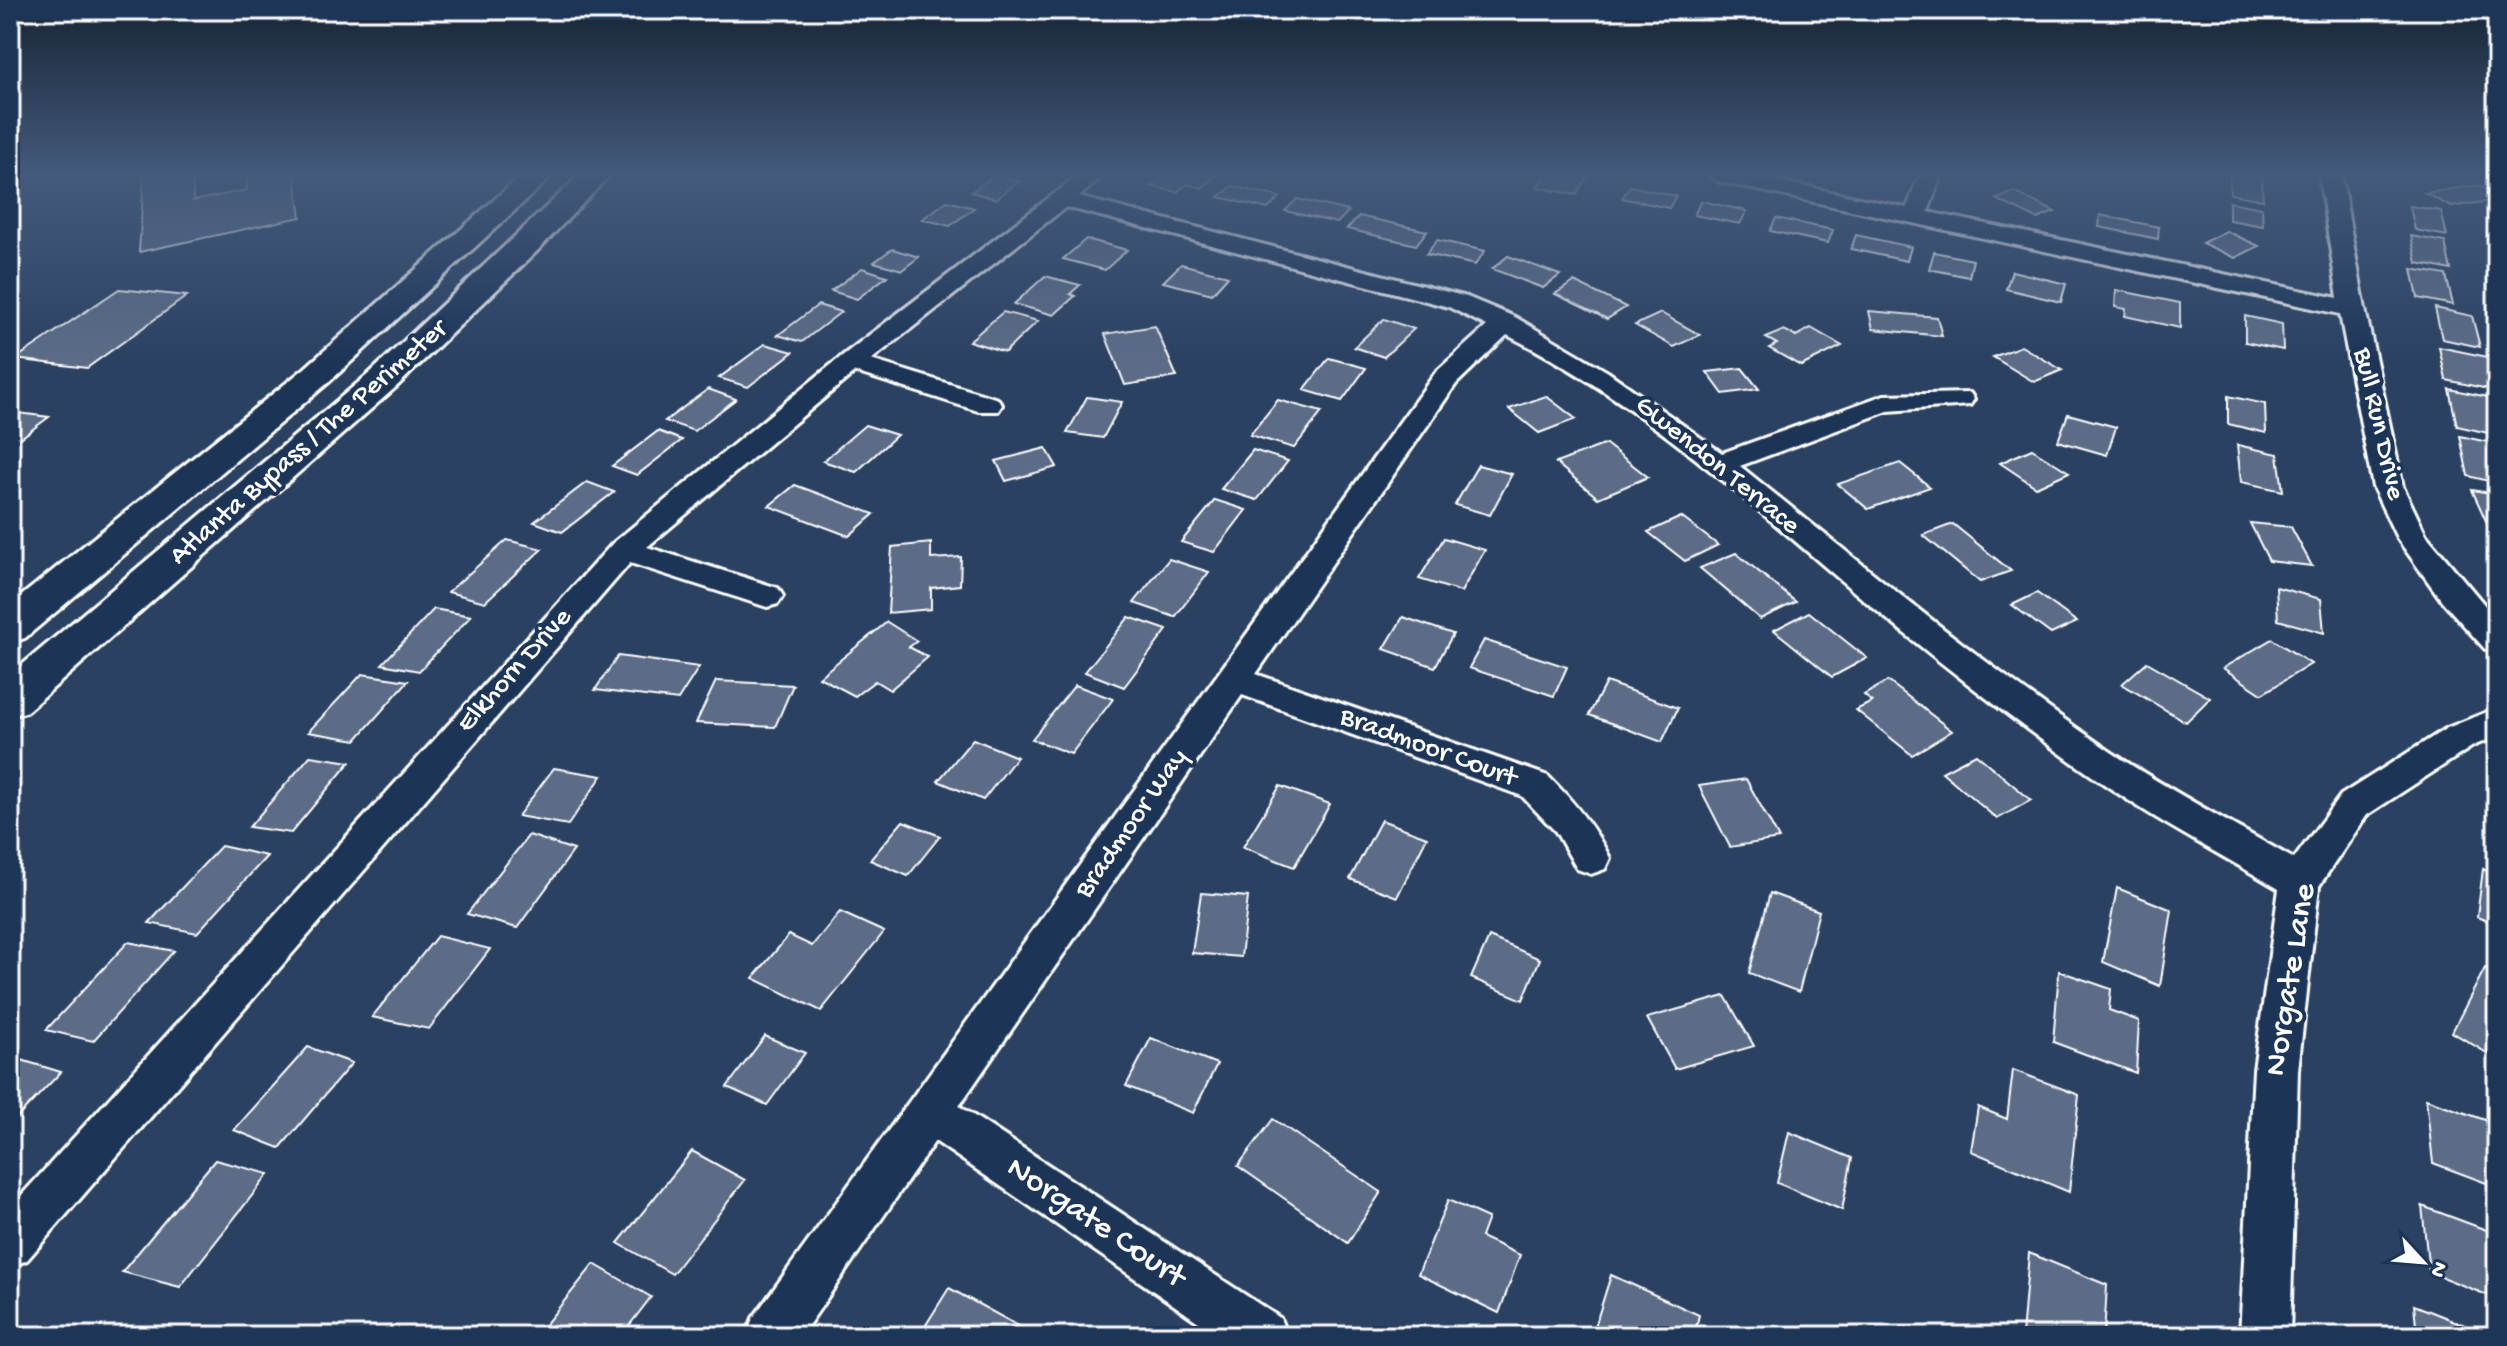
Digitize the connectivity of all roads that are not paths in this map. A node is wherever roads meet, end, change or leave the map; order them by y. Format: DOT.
graph roads {
  1 [pos="469,238"];
  2 [pos="532,238"];
  3 [pos="1012,238"];
  4 [pos="1218,238"];
  5 [pos="2017,238"];
  6 [pos="2340,238"];
  7 [pos="2352,309"];
  8 [pos="1506,322"];
  9 [pos="851,362"];
  10 [pos="1960,399"];
  11 [pos="988,405"];
  12 [pos="1717,465"];
  13 [pos="624,550"];
  14 [pos="767,596"];
  15 [pos="10,628"];
  16 [pos="2497,641"];
  17 [pos="1235,679"];
  18 [pos="10,700"];
  19 [pos="2497,721"];
  20 [pos="1591,858"];
  21 [pos="2300,882"];
  22 [pos="929,1111"];
  23 [pos="10,1243"];
  24 [pos="771,1336"];
  25 [pos="1262,1336"];
  26 [pos="2265,1336"];
  1 -- 15 [label="highway, Atlanta Bypass / The Perimeter"];
  2 -- 18 [label="highway, Atlanta Bypass / The Perimeter"];
  3 -- 9 [label="street, Elkhorn Drive"];
  4 -- 8 [label="street, Gwendon Terrace"];
  5 -- 7 [label="street"];
  6 -- 7 [label="street, Bull Run Drive"];
  7 -- 16 [label="street, Bull Run Drive"];
  8 -- 12 [label="street, Gwendon Terrace"];
  8 -- 17 [label="street, Bradmoor Way"];
  9 -- 11 [label="street"];
  9 -- 13 [label="street, Elkhorn Drive"];
  10 -- 12 [label="street"];
  12 -- 21 [label="street, Gwendon Terrace"];
  13 -- 14 [label="street"];
  13 -- 23 [label="street, Elkhorn Drive"];
  17 -- 20 [label="street, Bradmoor Court"];
  17 -- 22 [label="street, Bradmoor Way"];
  19 -- 21 [label="street, Norgate Lane"];
  21 -- 26 [label="street, Norgate Lane"];
  22 -- 24 [label="street, Bradmoor Way"];
  22 -- 25 [label="street, Norgate Court"];
}
